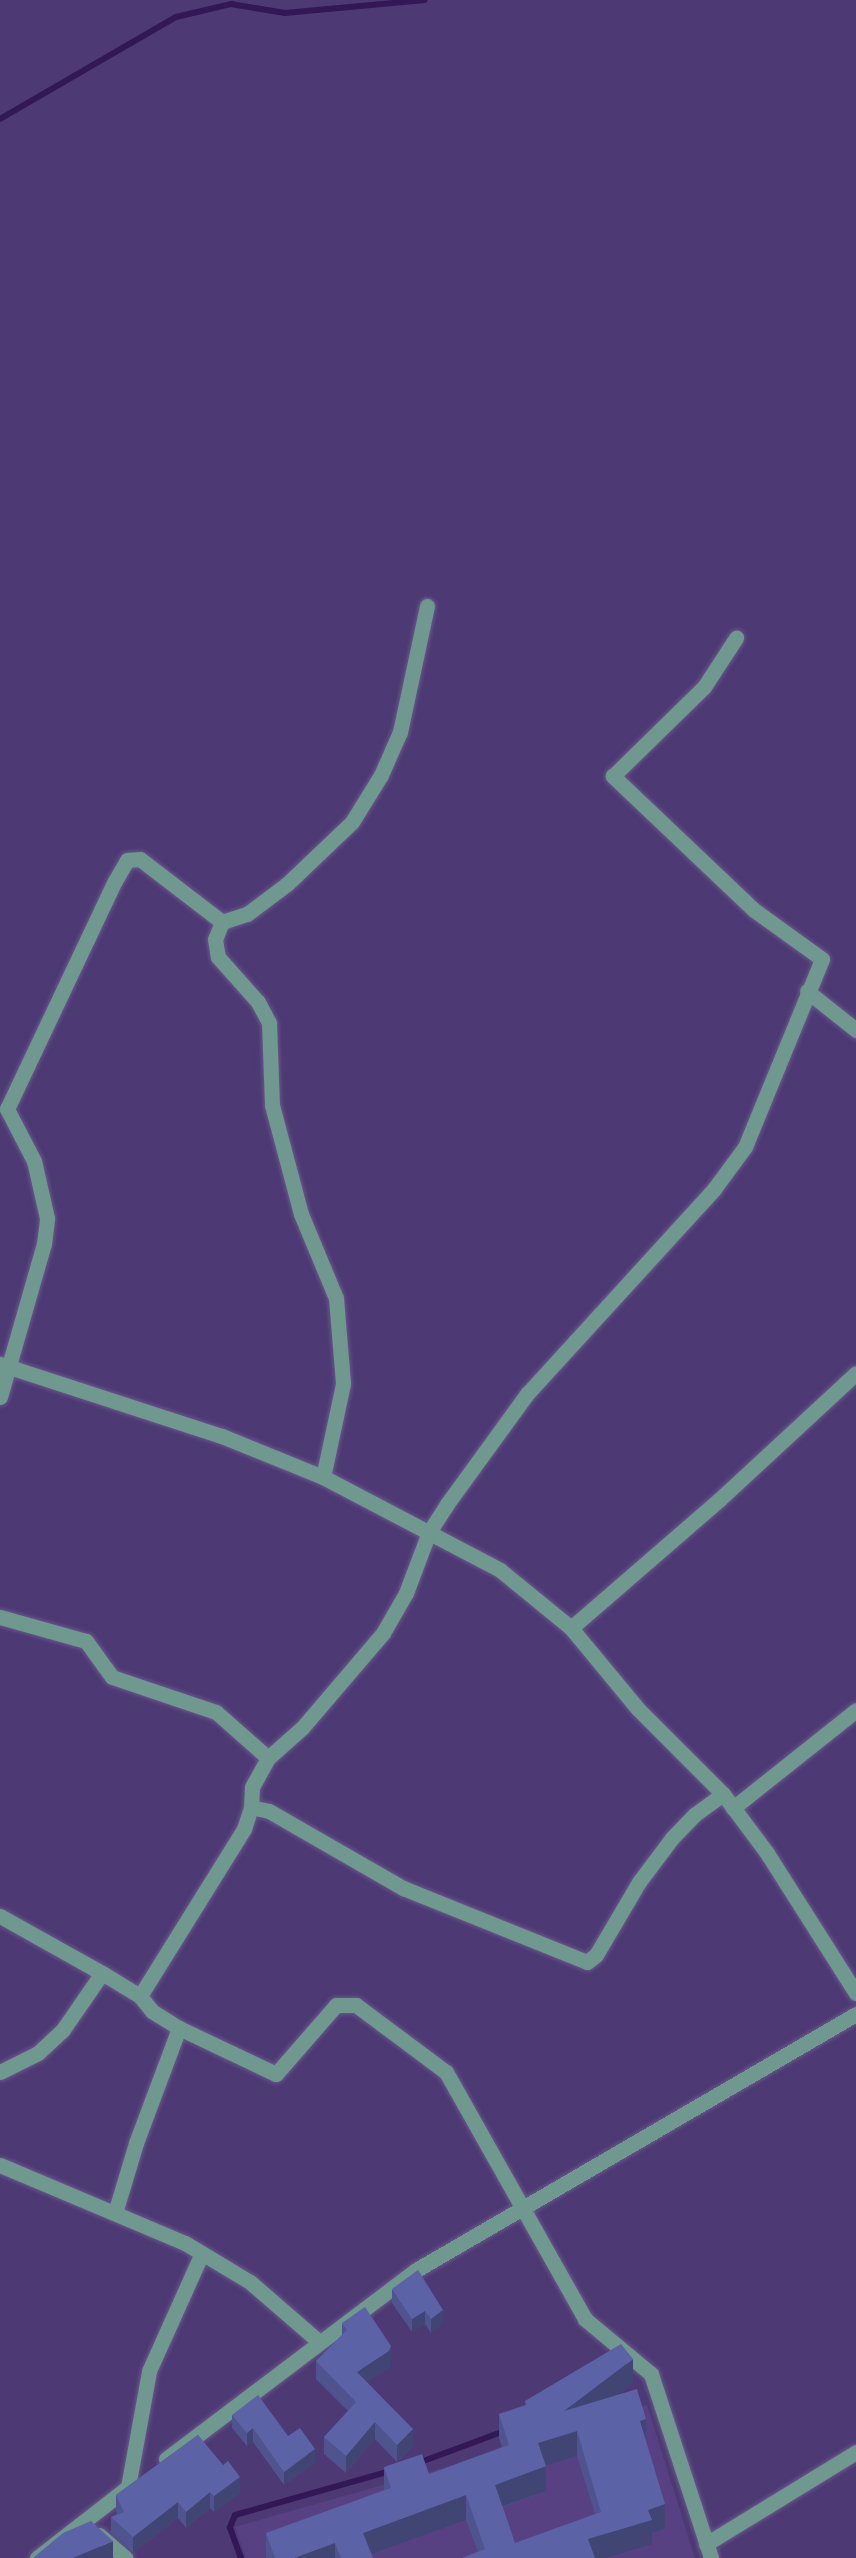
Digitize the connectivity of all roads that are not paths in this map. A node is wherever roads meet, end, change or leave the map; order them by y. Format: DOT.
graph roads {
  1 [pos="427,606"];
  2 [pos="736,638"];
  3 [pos="222,922"];
  4 [pos="807,991"];
  5 [pos="856,1030"];
  6 [pos="5,1365"];
  7 [pos="856,1373"];
  8 [pos="0,1396"];
  9 [pos="323,1477"];
  10 [pos="429,1532"];
  11 [pos="0,1617"];
  12 [pos="571,1628"];
  13 [pos="856,1710"];
  14 [pos="268,1758"];
  15 [pos="723,1794"];
  16 [pos="251,1807"];
  17 [pos="733,1808"];
  18 [pos="0,1916"];
  19 [pos="102,1973"];
  20 [pos="856,1993"];
  21 [pos="140,1996"];
  22 [pos="856,2014"];
  23 [pos="179,2028"];
  24 [pos="0,2072"];
  25 [pos="0,2164"];
  26 [pos="524,2205"];
  27 [pos="115,2213"];
  28 [pos="202,2253"];
  29 [pos="318,2341"];
  30 [pos="856,2452"];
  31 [pos="128,2487"];
  32 [pos="83,2521"];
  33 [pos="709,2551"];
  34 [pos="37,2558"];
  35 [pos="125,2558"];
  1 -- 3 [label="street"];
  2 -- 4 [label="street"];
  3 -- 6 [label="street"];
  3 -- 9 [label="street"];
  4 -- 5 [label="street"];
  4 -- 10 [label="street"];
  6 -- 8 [label="street"];
  6 -- 9 [label="street"];
  7 -- 12 [label="street"];
  9 -- 10 [label="street"];
  10 -- 12 [label="street"];
  10 -- 14 [label="street"];
  11 -- 14 [label="street"];
  12 -- 15 [label="street"];
  13 -- 17 [label="street"];
  14 -- 16 [label="street"];
  15 -- 16 [label="street"];
  15 -- 17 [label="street"];
  16 -- 21 [label="street"];
  17 -- 20 [label="street"];
  18 -- 19 [label="street"];
  19 -- 21 [label="street"];
  19 -- 24 [label="street"];
  21 -- 23 [label="street"];
  22 -- 26 [label="street"];
  23 -- 26 [label="street"];
  23 -- 27 [label="street"];
  25 -- 27 [label="street"];
  26 -- 29 [label="street"];
  26 -- 33 [label="street"];
  27 -- 28 [label="street"];
  28 -- 29 [label="street"];
  28 -- 31 [label="street"];
  29 -- 31 [label="street"];
  30 -- 33 [label="street"];
  31 -- 32 [label="street"];
  32 -- 34 [label="street"];
  32 -- 35 [label="street"];
}
